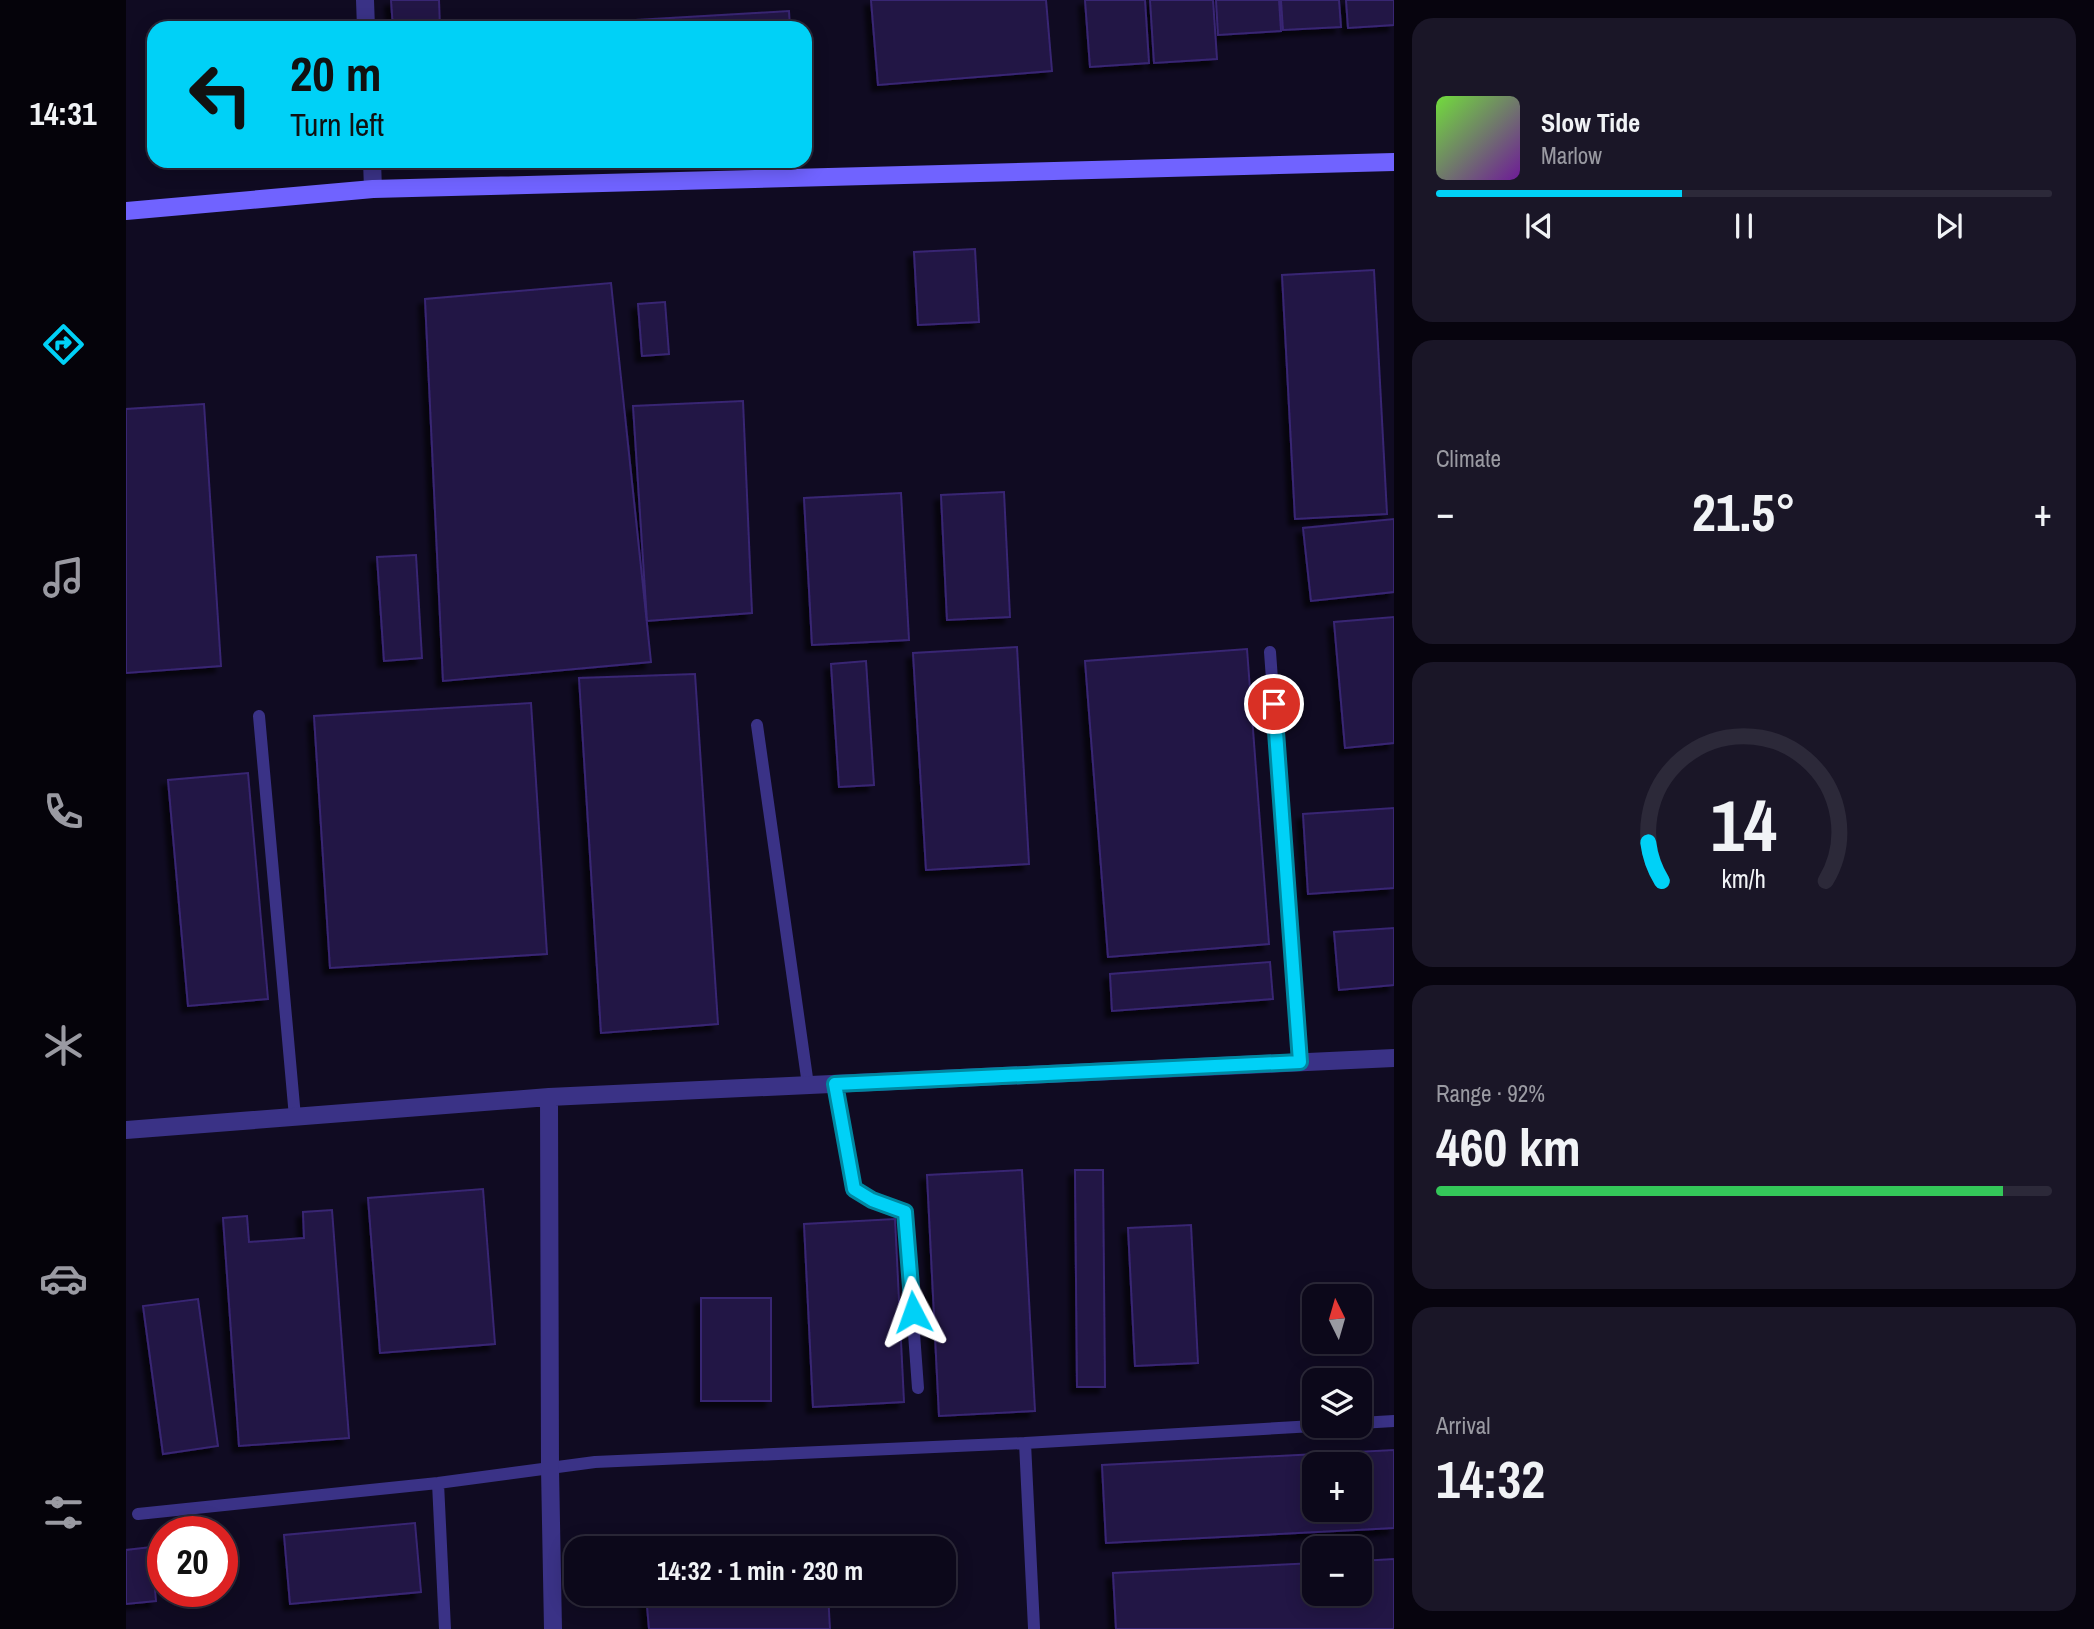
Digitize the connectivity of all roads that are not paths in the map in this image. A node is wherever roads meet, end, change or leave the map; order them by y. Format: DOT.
graph roads {
  1 [pos="365,0"];
  2 [pos="366,21"];
  3 [pos="1394,162"];
  4 [pos="372,168"];
  5 [pos="373,189"];
  6 [pos="126,211"];
  7 [pos="1270,652"];
  8 [pos="259,716"];
  9 [pos="757,725"];
  10 [pos="1394,1058"];
  11 [pos="1300,1062"];
  12 [pos="835,1084"];
  13 [pos="808,1085"];
  14 [pos="549,1097"];
  15 [pos="295,1117"];
  16 [pos="126,1130"];
  17 [pos="918,1388"];
  18 [pos="1394,1421"];
  19 [pos="1372,1422"];
  20 [pos="1302,1427"];
  21 [pos="1025,1443"];
  22 [pos="550,1469"];
  23 [pos="438,1483"];
  24 [pos="138,1514"];
  25 [pos="1034,1628"];
  26 [pos="445,1629"];
  27 [pos="553,1629"];
  1 -- 2 [label="street"];
  3 -- 5 [label="street"];
  4 -- 5 [label="street"];
  5 -- 6 [label="street"];
  7 -- 11 [label="lane"];
  8 -- 15 [label="lane"];
  9 -- 13 [label="lane"];
  10 -- 11 [label="street"];
  11 -- 12 [label="street"];
  12 -- 13 [label="street"];
  12 -- 17 [label="lane"];
  13 -- 14 [label="street"];
  14 -- 15 [label="street"];
  14 -- 22 [label="street"];
  15 -- 16 [label="street"];
  18 -- 19 [label="lane"];
  20 -- 21 [label="lane"];
  21 -- 22 [label="lane"];
  21 -- 25 [label="lane"];
  22 -- 23 [label="lane"];
  22 -- 27 [label="street"];
  23 -- 24 [label="lane"];
  23 -- 26 [label="lane"];
}
